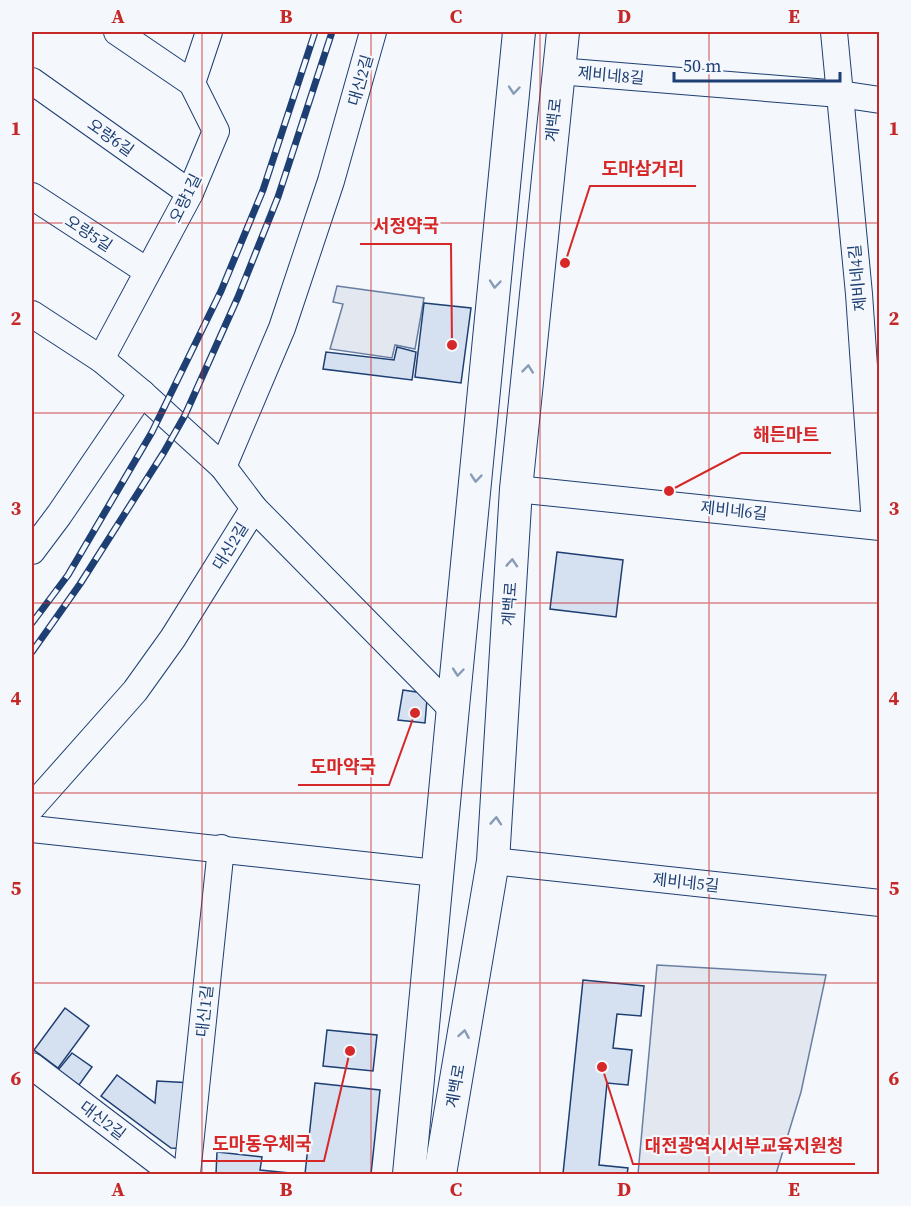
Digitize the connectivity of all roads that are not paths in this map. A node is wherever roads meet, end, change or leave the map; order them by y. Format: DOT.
graph roads {
  1 [pos="117,32"];
  2 [pos="209,32"];
  3 [pos="373,32"];
  4 [pos="519,32"];
  5 [pos="563,32"];
  6 [pos="834,32"];
  7 [pos="558,71"];
  8 [pos="32,81"];
  9 [pos="192,83"];
  10 [pos="840,94"];
  11 [pos="879,100"];
  12 [pos="190,193"];
  13 [pos="32,196"];
  14 [pos="147,271"];
  15 [pos="869,297"];
  16 [pos="32,314"];
  17 [pos="101,359"];
  18 [pos="142,393"];
  19 [pos="223,467"];
  20 [pos="516,489"];
  21 [pos="254,508"];
  22 [pos="877,526"];
  23 [pos="32,551"];
  24 [pos="454,711"];
  25 [pos="32,807"];
  26 [pos="32,829"];
  27 [pos="221,848"];
  28 [pos="493,861"];
  29 [pos="436,873"];
  30 [pos="879,903"];
  31 [pos="32,1066"];
  32 [pos="174,1174"];
  33 [pos="187,1174"];
  34 [pos="409,1174"];
  35 [pos="440,1174"];
  1 -- 9 [label="street"];
  2 -- 9 [label="street"];
  3 -- 19 [label="street, 대신2길"];
  4 -- 24 [label="main road, one-way"];
  5 -- 7 [label="main road, 계백로"];
  6 -- 10 [label="street, 제비네4길"];
  7 -- 10 [label="street, 제비네8길"];
  20 -- 7 [label="main road, 계백로, one-way"];
  8 -- 12 [label="street, 오량6길"];
  9 -- 12 [label="street, 오량1길"];
  10 -- 11 [label="street, 제비네8길"];
  10 -- 15 [label="street, 제비네4길"];
  12 -- 14 [label="street, 오량1길"];
  13 -- 14 [label="street, 오량5길"];
  14 -- 17 [label="street, 오량1길"];
  15 -- 22 [label="street, 제비네4길"];
  16 -- 17 [label="street"];
  17 -- 18 [label="street"];
  18 -- 19 [label="street"];
  18 -- 23 [label="street"];
  19 -- 21 [label="street"];
  20 -- 22 [label="street, 제비네6길"];
  28 -- 20 [label="main road, 계백로, one-way"];
  21 -- 24 [label="street, 대신2길"];
  21 -- 25 [label="street, 대신2길"];
  24 -- 29 [label="main road"];
  26 -- 27 [label="street"];
  27 -- 29 [label="street"];
  27 -- 33 [label="street, 대신1길"];
  28 -- 30 [label="street, 제비네5길"];
  35 -- 28 [label="main road, 계백로, one-way"];
  29 -- 34 [label="main road"];
  31 -- 32 [label="street, 대신2길"];
}
